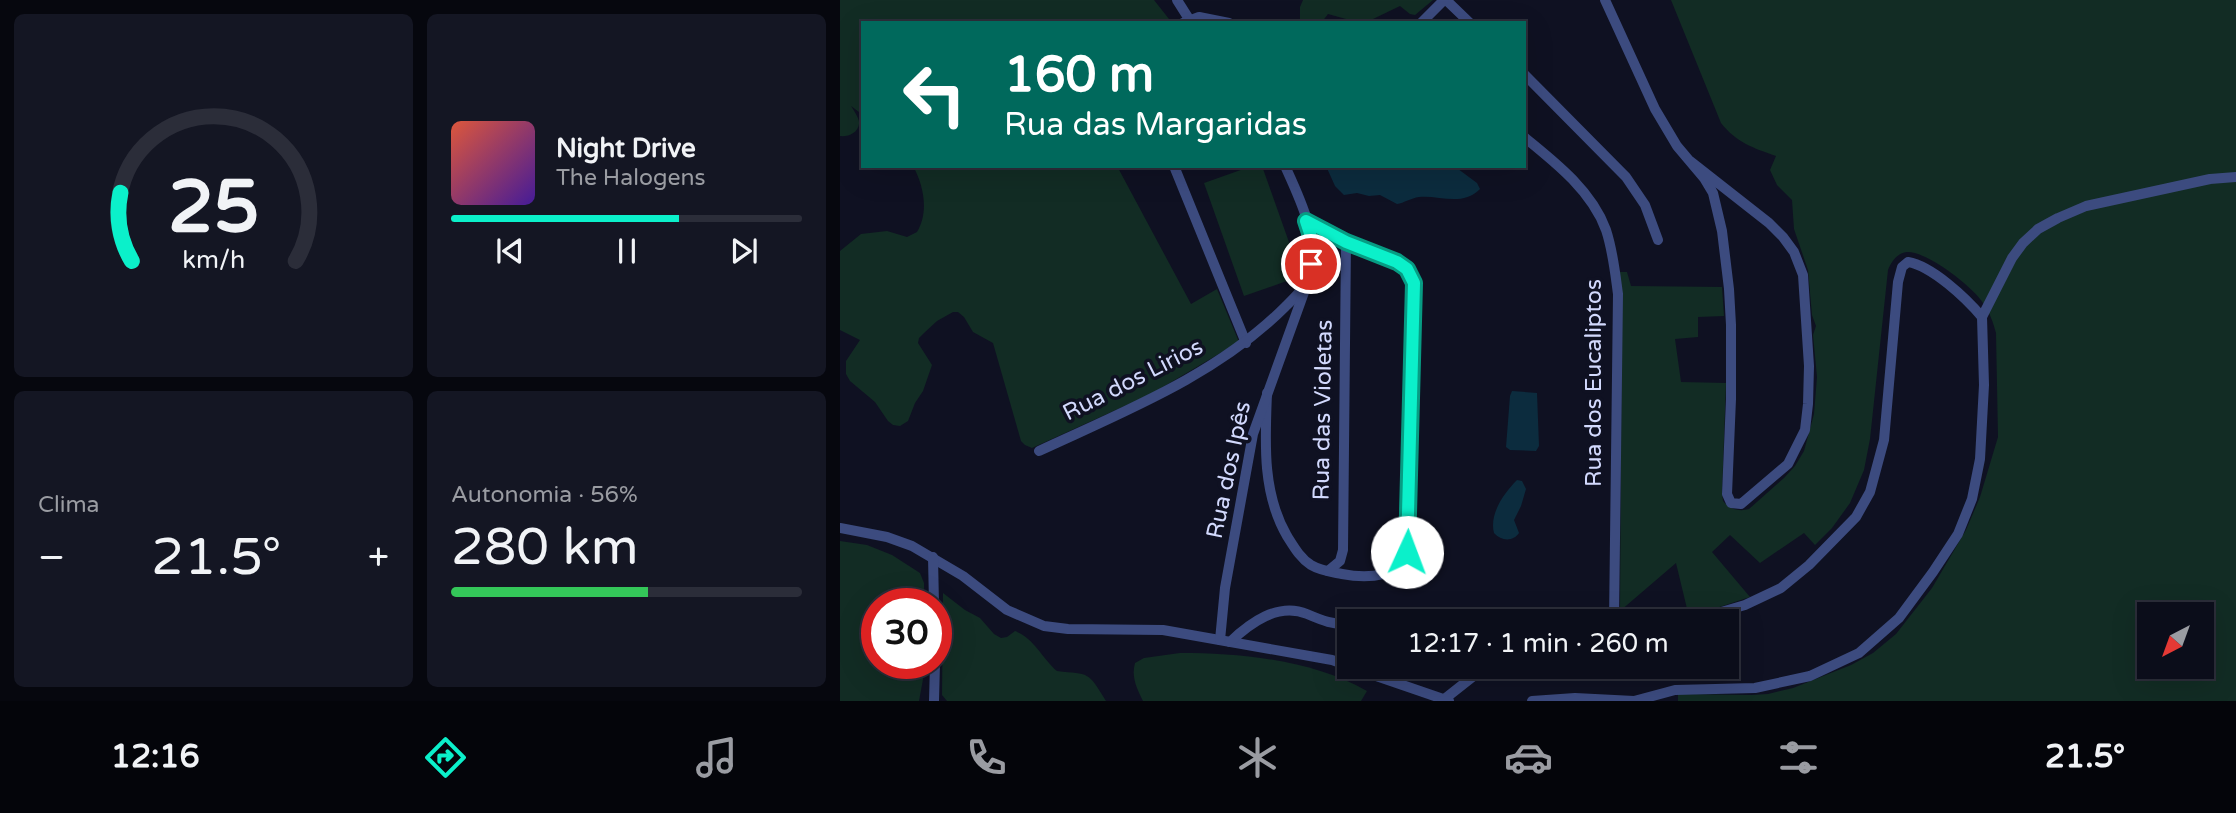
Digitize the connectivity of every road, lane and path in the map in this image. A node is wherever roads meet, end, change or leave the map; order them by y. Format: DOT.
graph roads {
  1 [pos="1177,0"];
  2 [pos="1445,0"];
  3 [pos="1605,0"];
  4 [pos="1186,21"];
  5 [pos="1222,21"];
  6 [pos="1423,21"];
  7 [pos="1468,21"];
  8 [pos="1526,76"];
  9 [pos="1526,139"];
  10 [pos="1690,161"];
  11 [pos="1175,168"];
  12 [pos="1286,168"];
  13 [pos="2236,177"];
  14 [pos="1306,221"];
  15 [pos="1658,240"];
  16 [pos="1346,242"];
  17 [pos="1310,275"];
  18 [pos="1982,317"];
  19 [pos="1246,343"];
  20 [pos="1267,393"];
  21 [pos="1039,451"];
  22 [pos="840,528"];
  23 [pos="933,557"];
  24 [pos="1328,571"];
  25 [pos="934,588"];
  26 [pos="1614,609"];
  27 [pos="1732,609"];
  28 [pos="1337,623"];
  29 [pos="1225,641"];
  30 [pos="1337,662"];
  31 [pos="935,679"];
  32 [pos="1385,679"];
  33 [pos="1470,679"];
  34 [pos="1674,696"];
  35 [pos="1445,700"];
  36 [pos="934,701"];
  37 [pos="1532,701"];
  1 -- 4 [label="street"];
  2 -- 6 [label="street"];
  2 -- 7 [label="street"];
  3 -- 10 [label="street"];
  4 -- 5 [label="street"];
  8 -- 15 [label="street"];
  9 -- 26 [label="street, Rua dos Eucaliptos"];
  10 -- 10 [label="street"];
  11 -- 19 [label="street"];
  12 -- 14 [label="street, Rua dos Ipês"];
  13 -- 18 [label="street"];
  14 -- 16 [label="street"];
  14 -- 17 [label="street, Rua dos Ipês"];
  16 -- 24 [label="street, Rua das Violetas"];
  16 -- 24 [label="street"];
  17 -- 19 [label="street, Rua dos Lirios"];
  17 -- 20 [label="street, Rua dos Ipês"];
  18 -- 27 [label="street"];
  18 -- 34 [label="street"];
  19 -- 21 [label="street, Rua dos Lirios"];
  20 -- 24 [label="street"];
  20 -- 29 [label="street, Rua dos Ipês"];
  22 -- 23 [label="street"];
  23 -- 25 [label="street"];
  23 -- 29 [label="street"];
  28 -- 29 [label="street"];
  29 -- 30 [label="street"];
  31 -- 36 [label="street"];
  32 -- 35 [label="street"];
  33 -- 35 [label="street"];
  34 -- 37 [label="street"];
}
